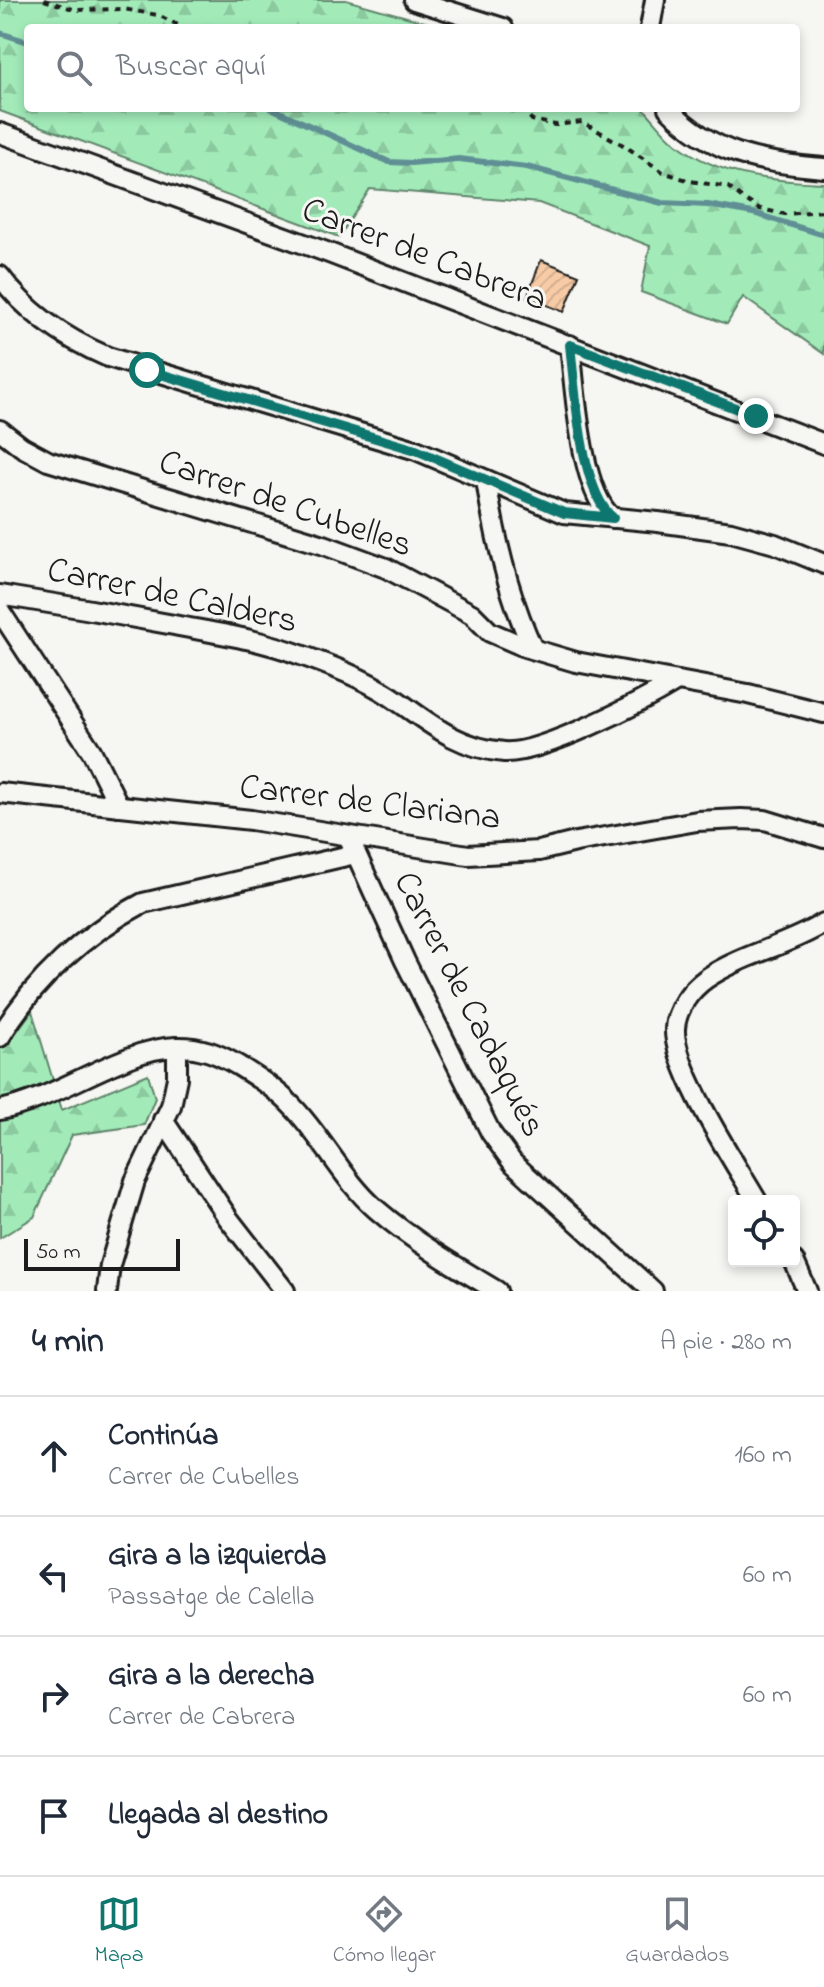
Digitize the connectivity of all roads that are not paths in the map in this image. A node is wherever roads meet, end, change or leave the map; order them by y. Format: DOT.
graph roads {
  1 [pos="414,0"];
  2 [pos="655,0"];
  3 [pos="490,24"];
  4 [pos="651,24"];
  5 [pos="673,112"];
  6 [pos="0,133"];
  7 [pos="824,168"];
  8 [pos="0,277"];
  9 [pos="570,345"];
  10 [pos="0,430"];
  11 [pos="824,444"];
  12 [pos="486,480"];
  13 [pos="613,518"];
  14 [pos="824,564"];
  15 [pos="0,595"];
  16 [pos="0,611"];
  17 [pos="533,649"];
  18 [pos="677,681"];
  19 [pos="824,713"];
  20 [pos="0,793"];
  21 [pos="119,806"];
  22 [pos="348,836"];
  23 [pos="824,838"];
  24 [pos="355,854"];
  25 [pos="824,923"];
  26 [pos="0,1037"];
  27 [pos="177,1047"];
  28 [pos="0,1110"];
  29 [pos="163,1120"];
  30 [pos="754,1195"];
  31 [pos="797,1267"];
  32 [pos="107,1291"];
  33 [pos="285,1291"];
  34 [pos="497,1291"];
  35 [pos="653,1291"];
  36 [pos="807,1291"];
  1 -- 3 [label="street"];
  2 -- 4 [label="street"];
  5 -- 7 [label="street"];
  6 -- 9 [label="street, Carrer de Cabrera"];
  8 -- 12 [label="street"];
  9 -- 11 [label="street, Carrer de Cabrera"];
  9 -- 13 [label="street"];
  10 -- 17 [label="street, Carrer de Cubelles"];
  12 -- 13 [label="street"];
  12 -- 17 [label="street"];
  13 -- 14 [label="street"];
  15 -- 18 [label="street, Carrer de Calders"];
  16 -- 21 [label="street"];
  17 -- 18 [label="street, Carrer de Cubelles"];
  18 -- 19 [label="street, Carrer de Cubelles"];
  20 -- 21 [label="street, Carrer de Clariana"];
  21 -- 22 [label="street, Carrer de Clariana"];
  22 -- 23 [label="street, Carrer de Clariana"];
  22 -- 24 [label="street, Carrer de Cadaqués"];
  24 -- 26 [label="street"];
  24 -- 35 [label="street, Carrer de Cadaqués"];
  25 -- 30 [label="street"];
  27 -- 28 [label="street"];
  27 -- 29 [label="street"];
  27 -- 34 [label="street"];
  29 -- 32 [label="street"];
  29 -- 33 [label="street"];
  31 -- 36 [label="street"];
}
